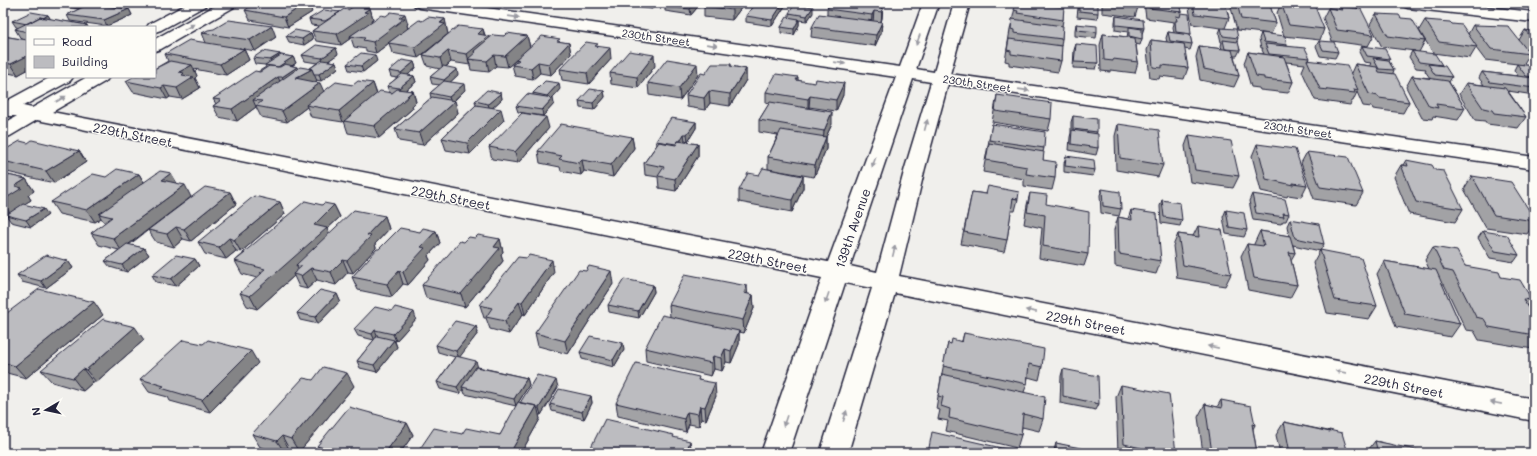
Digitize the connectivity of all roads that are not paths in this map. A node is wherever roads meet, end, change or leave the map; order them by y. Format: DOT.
graph roads {
  1 [pos="200,3"];
  2 [pos="231,3"];
  3 [pos="420,3"];
  4 [pos="931,3"];
  5 [pos="962,3"];
  6 [pos="1408,3"];
  7 [pos="1534,17"];
  8 [pos="156,26"];
  9 [pos="156,45"];
  10 [pos="905,73"];
  11 [pos="62,78"];
  12 [pos="98,78"];
  13 [pos="939,78"];
  14 [pos="4,109"];
  15 [pos="35,114"];
  16 [pos="3,132"];
  17 [pos="1534,163"];
  18 [pos="836,273"];
  19 [pos="886,283"];
  20 [pos="1534,410"];
  21 [pos="775,453"];
  22 [pos="834,453"];
  1 -- 8 [label="street"];
  9 -- 2 [label="street, one-way"];
  3 -- 10 [label="street, 230th Street, one-way"];
  4 -- 10 [label="street, 139th Avenue, one-way"];
  5 -- 13 [label="street"];
  6 -- 7 [label="street"];
  10 -- 13 [label="street, 230th Street"];
  10 -- 18 [label="street, 139th Avenue, one-way"];
  11 -- 14 [label="street"];
  15 -- 12 [label="street, one-way"];
  13 -- 17 [label="street, 230th Street, one-way"];
  19 -- 13 [label="street, one-way"];
  14 -- 15 [label="street, 229th Street"];
  15 -- 16 [label="street"];
  15 -- 18 [label="street, 229th Street"];
  18 -- 19 [label="street, 229th Street"];
  18 -- 21 [label="street, 139th Avenue, one-way"];
  20 -- 19 [label="street, 229th Street, one-way"];
  22 -- 19 [label="street, one-way"];
}
